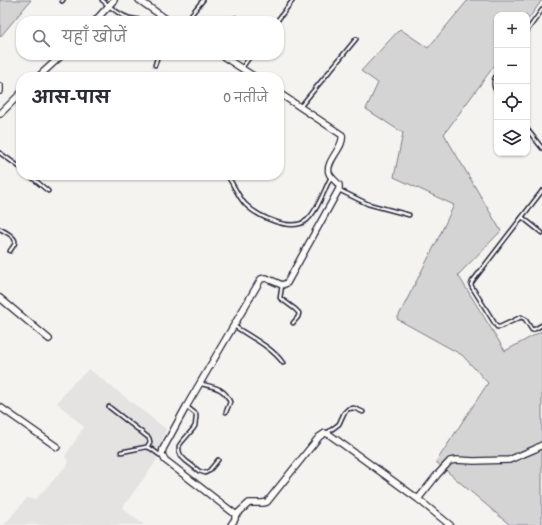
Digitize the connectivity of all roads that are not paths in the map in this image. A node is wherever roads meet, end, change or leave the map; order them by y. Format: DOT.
graph roads {
  1 [pos="102,0"];
  2 [pos="114,0"];
  3 [pos="139,0"];
  4 [pos="204,0"];
  5 [pos="293,0"];
  6 [pos="109,6"];
  7 [pos="542,10"];
  8 [pos="100,16"];
  9 [pos="123,16"];
  10 [pos="162,16"];
  11 [pos="190,16"];
  12 [pos="281,16"];
  13 [pos="530,27"];
  14 [pos="356,39"];
  15 [pos="57,60"];
  16 [pos="157,60"];
  17 [pos="229,60"];
  18 [pos="247,60"];
  19 [pos="155,66"];
  20 [pos="241,68"];
  21 [pos="43,72"];
  22 [pos="247,72"];
  23 [pos="0,86"];
  24 [pos="0,91"];
  25 [pos="284,96"];
  26 [pos="16,98"];
  27 [pos="300,107"];
  28 [pos="0,114"];
  29 [pos="530,133"];
  30 [pos="542,148"];
  31 [pos="0,153"];
  32 [pos="16,164"];
  33 [pos="331,177"];
  34 [pos="35,180"];
  35 [pos="230,180"];
  36 [pos="339,189"];
  37 [pos="48,191"];
  38 [pos="542,191"];
  39 [pos="409,215"];
  40 [pos="522,217"];
  41 [pos="0,229"];
  42 [pos="542,233"];
  43 [pos="10,251"];
  44 [pos="282,285"];
  45 [pos="0,298"];
  46 [pos="294,323"];
  47 [pos="542,325"];
  48 [pos="233,326"];
  49 [pos="49,339"];
  50 [pos="283,363"];
  51 [pos="200,383"];
  52 [pos="0,407"];
  53 [pos="109,407"];
  54 [pos="186,407"];
  55 [pos="226,412"];
  56 [pos="363,412"];
  57 [pos="327,433"];
  58 [pos="542,445"];
  59 [pos="57,447"];
  60 [pos="148,447"];
  61 [pos="121,452"];
  62 [pos="163,457"];
  63 [pos="218,460"];
  64 [pos="418,499"];
  65 [pos="236,515"];
  66 [pos="231,525"];
  67 [pos="450,525"];
  1 -- 6 [label="lane"];
  2 -- 6 [label="street"];
  3 -- 10 [label="street"];
  4 -- 11 [label="lane"];
  5 -- 12 [label="lane"];
  6 -- 8 [label="street"];
  6 -- 9 [label="lane"];
  7 -- 13 [label="lane"];
  14 -- 27 [label="lane"];
  15 -- 21 [label="street"];
  16 -- 19 [label="lane"];
  17 -- 20 [label="street"];
  18 -- 20 [label="lane"];
  20 -- 22 [label="street"];
  23 -- 24 [label="street"];
  25 -- 27 [label="street"];
  26 -- 28 [label="street"];
  27 -- 33 [label="street"];
  29 -- 30 [label="lane"];
  31 -- 32 [label="lane"];
  33 -- 35 [label="lane"];
  33 -- 36 [label="street"];
  34 -- 37 [label="lane"];
  36 -- 39 [label="lane"];
  36 -- 44 [label="street"];
  38 -- 40 [label="lane"];
  40 -- 42 [label="lane"];
  40 -- 47 [label="lane"];
  41 -- 43 [label="lane"];
  44 -- 46 [label="lane"];
  44 -- 48 [label="street"];
  45 -- 49 [label="street"];
  48 -- 50 [label="lane"];
  48 -- 51 [label="street"];
  51 -- 54 [label="street"];
  51 -- 55 [label="lane"];
  52 -- 59 [label="street"];
  53 -- 60 [label="lane"];
  54 -- 62 [label="street"];
  54 -- 63 [label="lane"];
  56 -- 57 [label="lane"];
  57 -- 64 [label="street"];
  57 -- 65 [label="street"];
  58 -- 64 [label="street"];
  60 -- 61 [label="lane"];
  60 -- 62 [label="lane"];
  62 -- 65 [label="street"];
  64 -- 67 [label="street"];
  65 -- 66 [label="street"];
}
